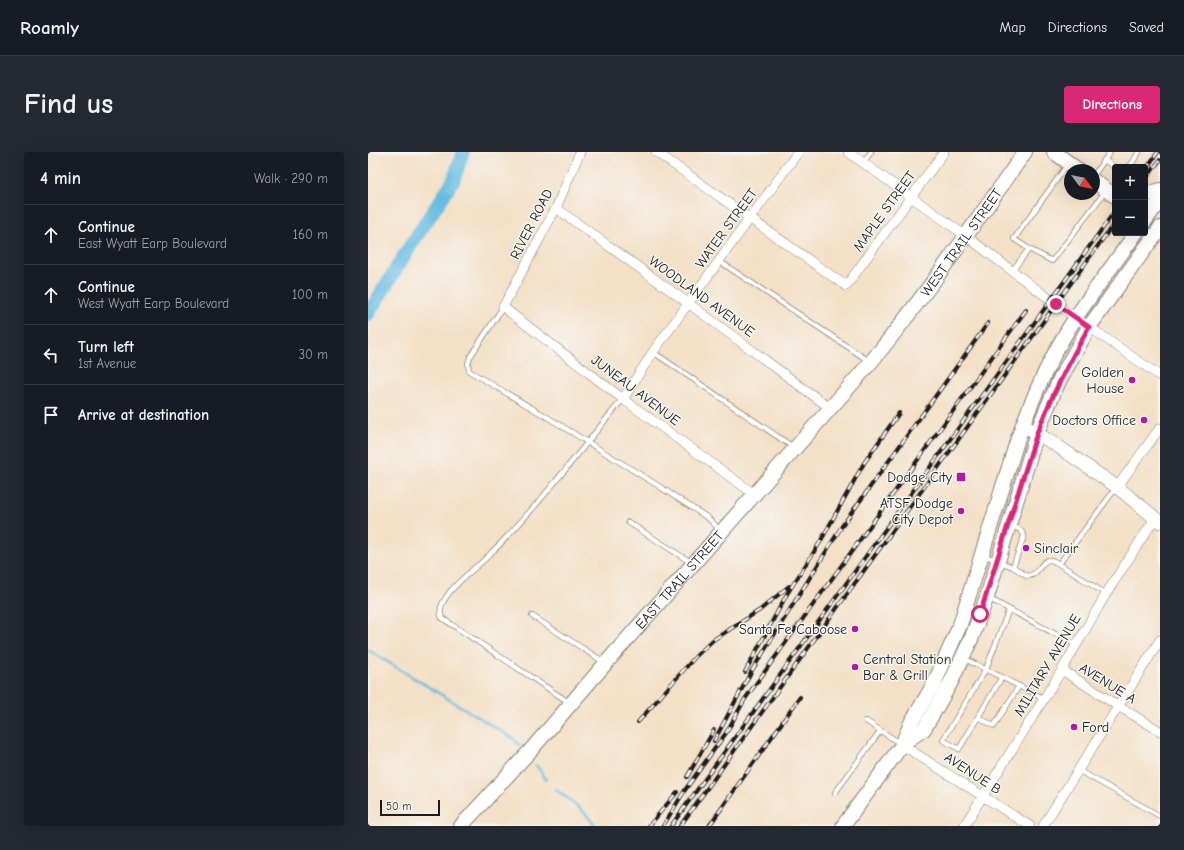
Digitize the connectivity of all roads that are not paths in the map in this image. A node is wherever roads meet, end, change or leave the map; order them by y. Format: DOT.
graph roads {
  1 [pos="580,152"];
  2 [pos="656,152"];
  3 [pos="798,152"];
  4 [pos="848,152"];
  5 [pos="871,152"];
  6 [pos="944,152"];
  7 [pos="1025,152"];
  8 [pos="1054,152"];
  9 [pos="1110,152"];
  10 [pos="1139,152"];
  11 [pos="1104,160"];
  12 [pos="863,163"];
  13 [pos="1070,164"];
  14 [pos="1132,164"];
  15 [pos="1112,165"];
  16 [pos="1100,166"];
  17 [pos="1064,179"];
  18 [pos="1106,189"];
  19 [pos="1160,190"];
  20 [pos="1148,193"];
  21 [pos="912,198"];
  22 [pos="1160,200"];
  23 [pos="556,208"];
  24 [pos="1148,216"];
  25 [pos="750,219"];
  26 [pos="1148,222"];
  27 [pos="1160,229"];
  28 [pos="966,236"];
  29 [pos="1134,236"];
  30 [pos="1029,249"];
  31 [pos="720,261"];
  32 [pos="1012,270"];
  33 [pos="688,303"];
  34 [pos="503,307"];
  35 [pos="1076,318"];
  36 [pos="1089,327"];
  37 [pos="895,332"];
  38 [pos="653,352"];
  39 [pos="871,362"];
  40 [pos="1160,376"];
  41 [pos="623,399"];
  42 [pos="830,408"];
  43 [pos="1023,425"];
  44 [pos="1160,428"];
  45 [pos="1037,433"];
  46 [pos="587,441"];
  47 [pos="794,448"];
  48 [pos="1117,487"];
  49 [pos="754,494"];
  50 [pos="1157,520"];
  51 [pos="628,522"];
  52 [pos="1008,525"];
  53 [pos="721,532"];
  54 [pos="982,554"];
  55 [pos="998,560"];
  56 [pos="693,564"];
  57 [pos="1060,564"];
  58 [pos="1013,567"];
  59 [pos="1106,594"];
  60 [pos="987,597"];
  61 [pos="1009,609"];
  62 [pos="532,616"];
  63 [pos="1160,640"];
  64 [pos="1076,645"];
  65 [pos="963,658"];
  66 [pos="606,663"];
  67 [pos="986,669"];
  68 [pos="1062,670"];
  69 [pos="1002,677"];
  70 [pos="1019,686"];
  71 [pos="1044,698"];
  72 [pos="571,703"];
  73 [pos="1118,706"];
  74 [pos="978,717"];
  75 [pos="866,721"];
  76 [pos="880,731"];
  77 [pos="1160,731"];
  78 [pos="902,744"];
  79 [pos="1078,770"];
  80 [pos="835,793"];
  81 [pos="983,796"];
  82 [pos="1160,816"];
  83 [pos="461,826"];
  84 [pos="843,826"];
  85 [pos="964,826"];
  86 [pos="1030,826"];
  87 [pos="1043,826"];
  1 -- 23 [label="street, RIVER ROAD"];
  2 -- 25 [label="street"];
  3 -- 25 [label="street, WATER STREET"];
  4 -- 12 [label="street"];
  5 -- 12 [label="lane"];
  6 -- 21 [label="street, MAPLE STREET"];
  7 -- 28 [label="main road, WEST TRAIL STREET"];
  8 -- 13 [label="main road"];
  9 -- 11 [label="lane"];
  10 -- 14 [label="lane"];
  11 -- 15 [label="lane"];
  11 -- 16 [label="lane"];
  12 -- 21 [label="street"];
  17 -- 30 [label="lane"];
  18 -- 30 [label="lane"];
  19 -- 20 [label="main road"];
  21 -- 25 [label="street, MAPLE STREET"];
  21 -- 28 [label="street"];
  22 -- 24 [label="main road"];
  23 -- 33 [label="street, WOODLAND AVENUE"];
  23 -- 34 [label="street, RIVER ROAD"];
  25 -- 31 [label="street, WATER STREET"];
  26 -- 27 [label="main road"];
  27 -- 36 [label="main road"];
  28 -- 32 [label="street"];
  28 -- 37 [label="main road, WEST TRAIL STREET"];
  29 -- 35 [label="main road"];
  30 -- 32 [label="lane"];
  31 -- 33 [label="street, WATER STREET"];
  31 -- 39 [label="lane"];
  32 -- 35 [label="street"];
  33 -- 38 [label="street, WATER STREET"];
  33 -- 42 [label="street, WOODLAND AVENUE"];
  34 -- 41 [label="street, JUNEAU AVENUE"];
  34 -- 46 [label="lane"];
  35 -- 36 [label="street"];
  35 -- 43 [label="main road"];
  36 -- 40 [label="street"];
  36 -- 45 [label="main road"];
  37 -- 39 [label="main road, EAST TRAIL STREET"];
  38 -- 41 [label="street, WATER STREET"];
  38 -- 47 [label="lane"];
  39 -- 42 [label="main road, EAST TRAIL STREET"];
  41 -- 46 [label="lane"];
  41 -- 49 [label="street, JUNEAU AVENUE"];
  42 -- 47 [label="main road, EAST TRAIL STREET"];
  43 -- 45 [label="street"];
  43 -- 54 [label="main road"];
  44 -- 48 [label="street"];
  45 -- 48 [label="street"];
  45 -- 52 [label="main road"];
  46 -- 53 [label="lane"];
  46 -- 72 [label="lane"];
  47 -- 49 [label="main road, EAST TRAIL STREET"];
  48 -- 50 [label="street"];
  48 -- 57 [label="lane"];
  49 -- 53 [label="main road, EAST TRAIL STREET"];
  50 -- 59 [label="street, MILITARY AVENUE"];
  51 -- 56 [label="lane"];
  52 -- 55 [label="main road"];
  52 -- 58 [label="lane"];
  53 -- 56 [label="main road, EAST TRAIL STREET"];
  54 -- 55 [label="lane"];
  54 -- 78 [label="main road"];
  55 -- 58 [label="lane"];
  55 -- 60 [label="main road"];
  56 -- 66 [label="main road, EAST TRAIL STREET"];
  57 -- 58 [label="lane"];
  57 -- 59 [label="lane"];
  59 -- 64 [label="street, MILITARY AVENUE"];
  60 -- 61 [label="lane"];
  60 -- 65 [label="main road"];
  61 -- 64 [label="lane"];
  61 -- 67 [label="lane"];
  62 -- 66 [label="lane"];
  63 -- 73 [label="street"];
  64 -- 68 [label="street, MILITARY AVENUE"];
  65 -- 67 [label="lane"];
  65 -- 78 [label="main road"];
  66 -- 72 [label="main road, EAST TRAIL STREET"];
  67 -- 69 [label="lane"];
  67 -- 74 [label="lane"];
  68 -- 71 [label="street, MILITARY AVENUE"];
  68 -- 73 [label="street, AVENUE A"];
  69 -- 70 [label="lane"];
  69 -- 74 [label="lane"];
  70 -- 71 [label="lane"];
  70 -- 74 [label="lane"];
  71 -- 81 [label="street, MILITARY AVENUE"];
  72 -- 83 [label="main road, EAST TRAIL STREET"];
  73 -- 77 [label="street, AVENUE A"];
  73 -- 79 [label="street"];
  75 -- 76 [label="lane"];
  76 -- 78 [label="lane"];
  76 -- 80 [label="lane"];
  78 -- 81 [label="street, AVENUE B"];
  78 -- 84 [label="main road"];
  79 -- 82 [label="lane"];
  79 -- 87 [label="street"];
  81 -- 85 [label="street, MILITARY AVENUE"];
  81 -- 86 [label="street, AVENUE B"];
}
